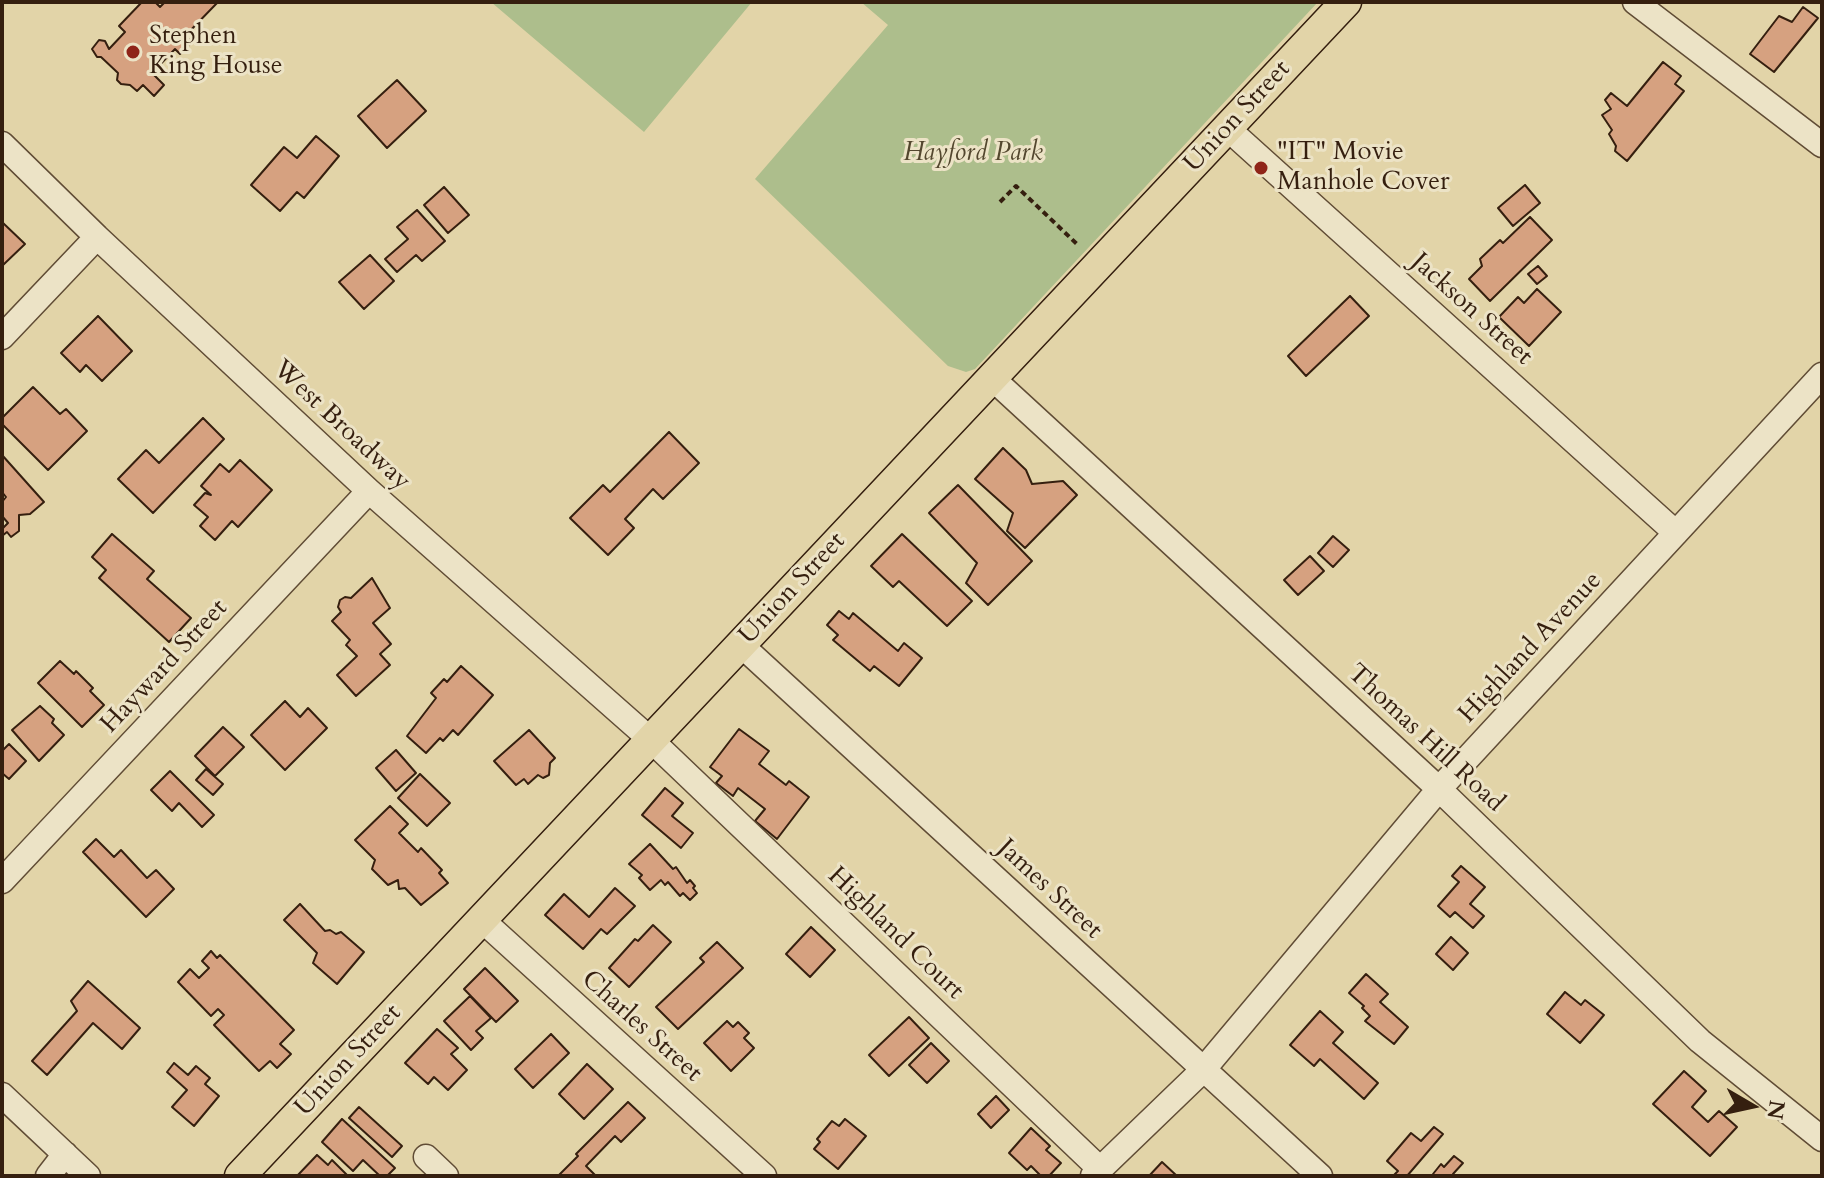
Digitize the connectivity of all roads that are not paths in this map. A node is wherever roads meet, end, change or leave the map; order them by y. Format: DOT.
graph roads {
  1 [pos="1346,2"];
  2 [pos="1635,2"];
  3 [pos="1227,128"];
  4 [pos="2,144"];
  5 [pos="1822,145"];
  6 [pos="97,237"];
  7 [pos="2,337"];
  8 [pos="1822,375"];
  9 [pos="992,378"];
  10 [pos="369,491"];
  11 [pos="1676,533"];
  12 [pos="741,645"];
  13 [pos="651,740"];
  14 [pos="1439,789"];
  15 [pos="2,881"];
  16 [pos="482,920"];
  17 [pos="1203,1070"];
  18 [pos="2,1095"];
  19 [pos="1822,1139"];
  20 [pos="65,1154"];
  21 [pos="426,1157"];
  22 [pos="249,1172"];
  23 [pos="1096,1172"];
  24 [pos="48,1176"];
  25 [pos="88,1176"];
  26 [pos="446,1176"];
  27 [pos="764,1176"];
  28 [pos="1320,1176"];
  1 -- 3 [label="main road, Union Street"];
  2 -- 5 [label="street"];
  3 -- 9 [label="main road, Union Street"];
  3 -- 11 [label="street, Jackson Street"];
  4 -- 6 [label="street, West Broadway"];
  6 -- 7 [label="street"];
  6 -- 10 [label="street, West Broadway"];
  8 -- 11 [label="street, Highland Avenue"];
  9 -- 12 [label="main road, Union Street"];
  9 -- 14 [label="street, Thomas Hill Road"];
  10 -- 13 [label="street, West Broadway"];
  10 -- 15 [label="street, Hayward Street"];
  11 -- 14 [label="street, Highland Avenue"];
  12 -- 13 [label="main road, Union Street"];
  12 -- 17 [label="street, James Street"];
  13 -- 16 [label="main road, Union Street"];
  13 -- 23 [label="street, Highland Court"];
  14 -- 17 [label="street, Highland Avenue"];
  14 -- 19 [label="street, Thomas Hill Road"];
  16 -- 22 [label="main road, Union Street"];
  16 -- 27 [label="street, Charles Street"];
  17 -- 23 [label="street, Highland Avenue"];
  17 -- 28 [label="street, James Street"];
  18 -- 20 [label="street"];
  20 -- 24 [label="street"];
  20 -- 25 [label="street"];
  21 -- 26 [label="street"];
}
